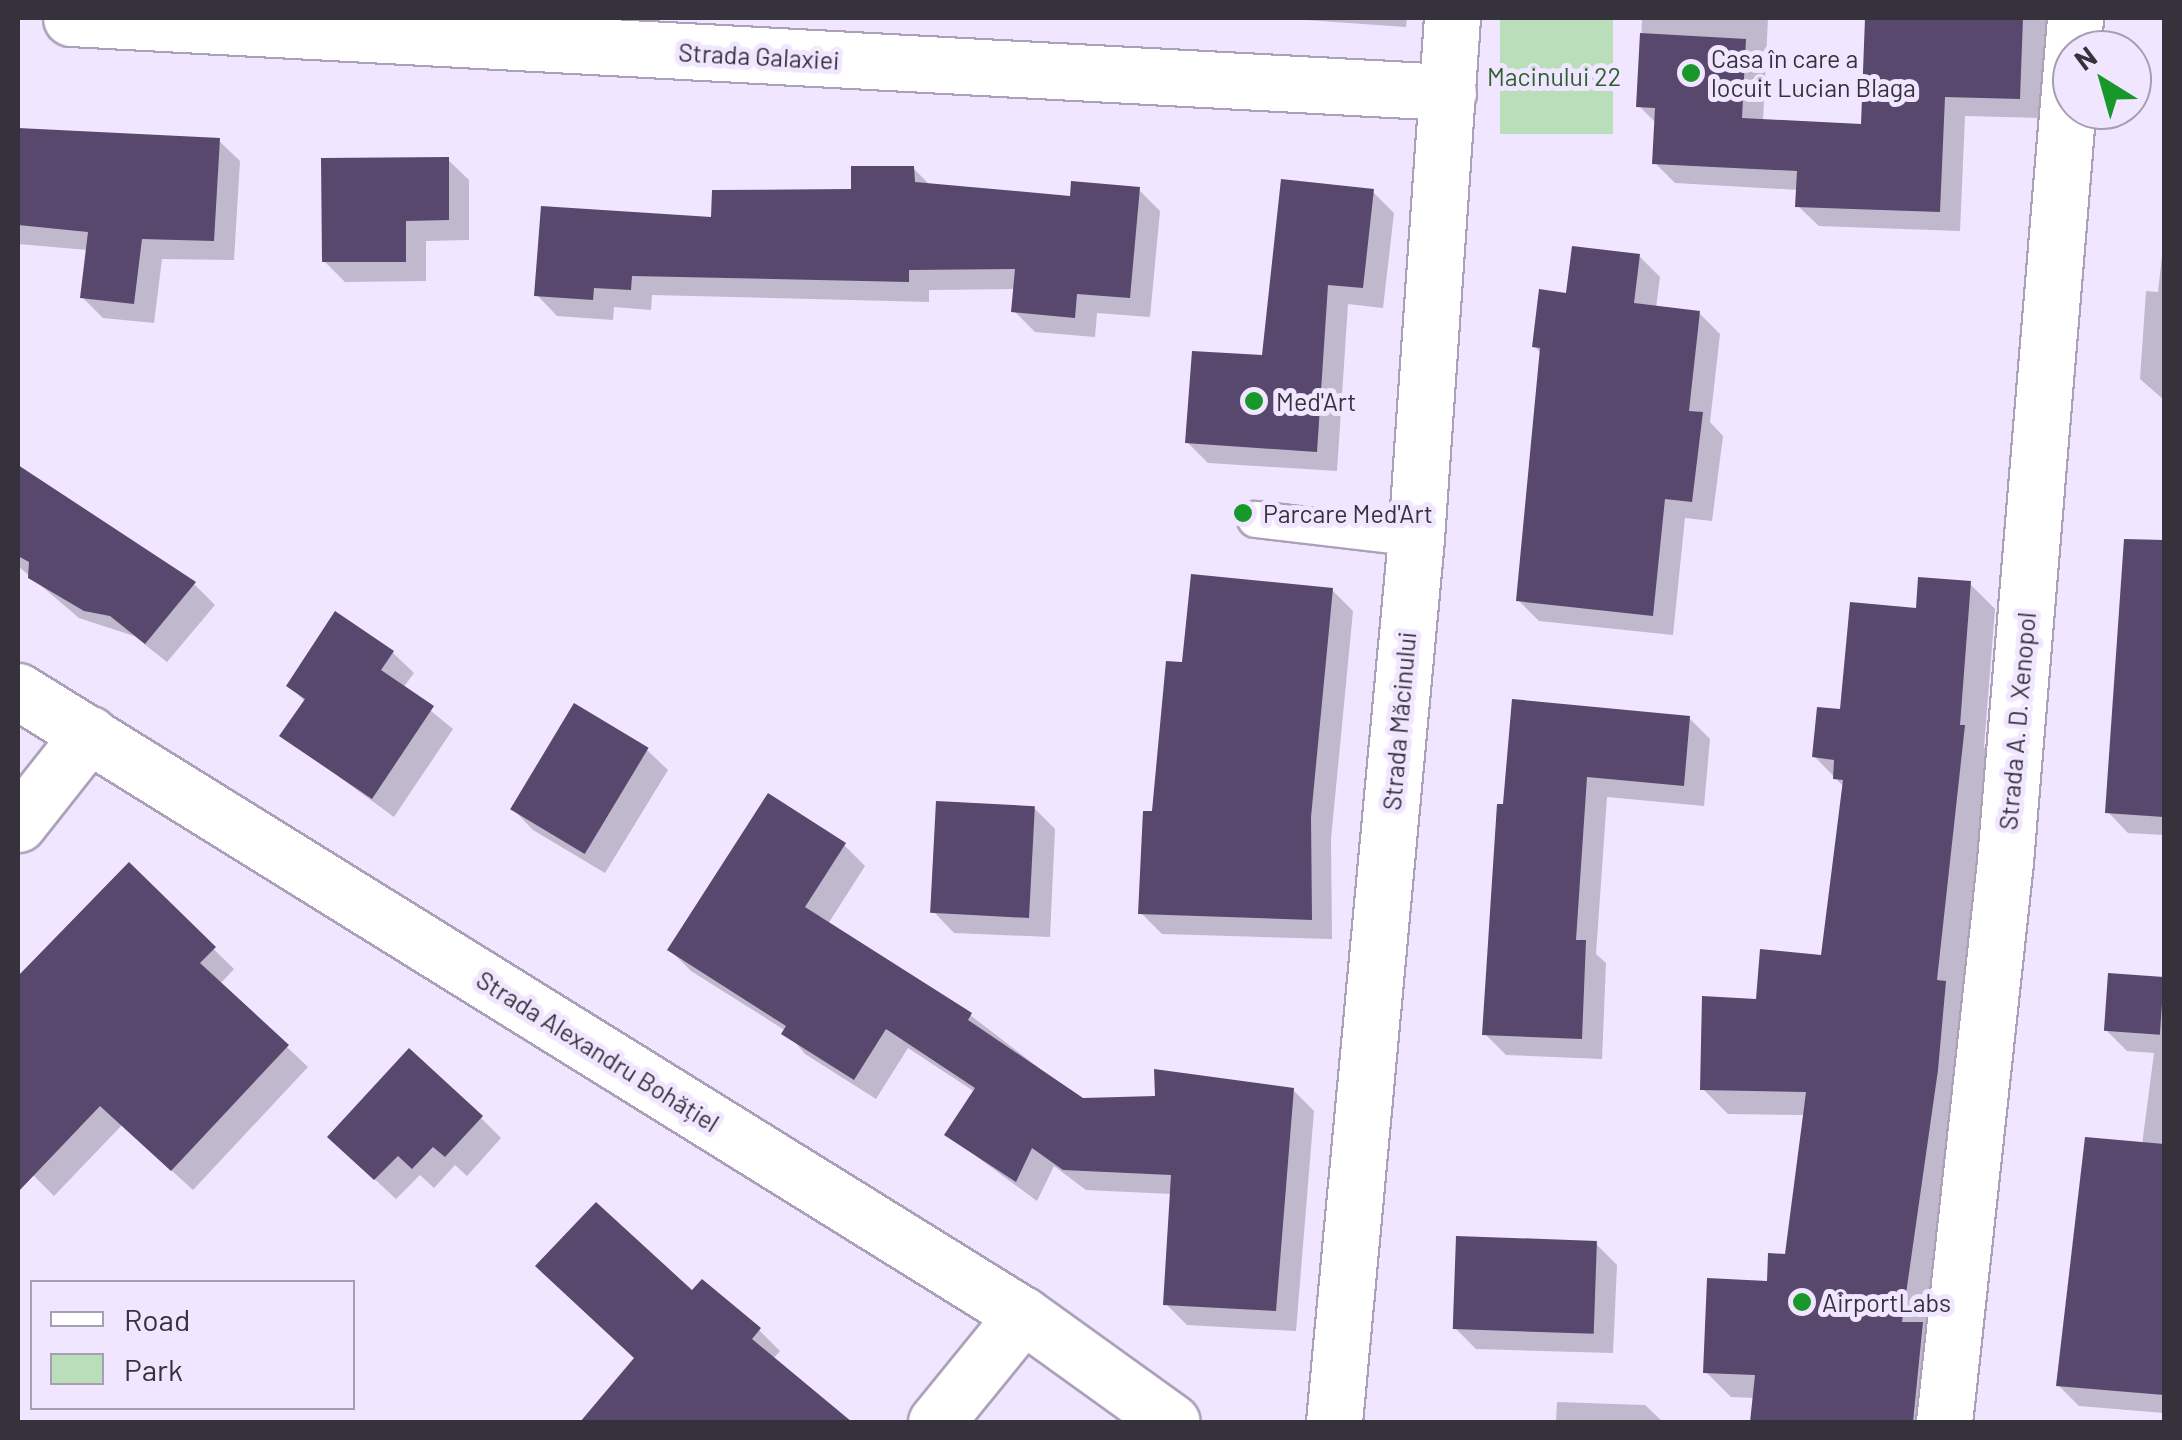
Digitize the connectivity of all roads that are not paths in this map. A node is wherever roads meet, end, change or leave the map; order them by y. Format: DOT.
graph roads {
  1 [pos="71,18"];
  2 [pos="1452,18"];
  3 [pos="2074,18"];
  4 [pos="1448,92"];
  5 [pos="1255,519"];
  6 [pos="1416,538"];
  7 [pos="18,690"];
  8 [pos="89,734"];
  9 [pos="18,824"];
  10 [pos="1024,1316"];
  11 [pos="936,1422"];
  12 [pos="1172,1422"];
  13 [pos="1334,1422"];
  14 [pos="1944,1422"];
  1 -- 4 [label="street, Strada Galaxiei"];
  2 -- 4 [label="street, Strada Măcinului"];
  3 -- 14 [label="street, Strada A. D. Xenopol"];
  4 -- 6 [label="street, Strada Măcinului"];
  5 -- 6 [label="lane"];
  6 -- 13 [label="street, Strada Măcinului"];
  7 -- 8 [label="street, Strada Alexandru Bohățiel"];
  8 -- 9 [label="street"];
  8 -- 10 [label="street, Strada Alexandru Bohățiel"];
  10 -- 11 [label="street"];
  10 -- 12 [label="street, Strada Alexandru Bohățiel"];
}
